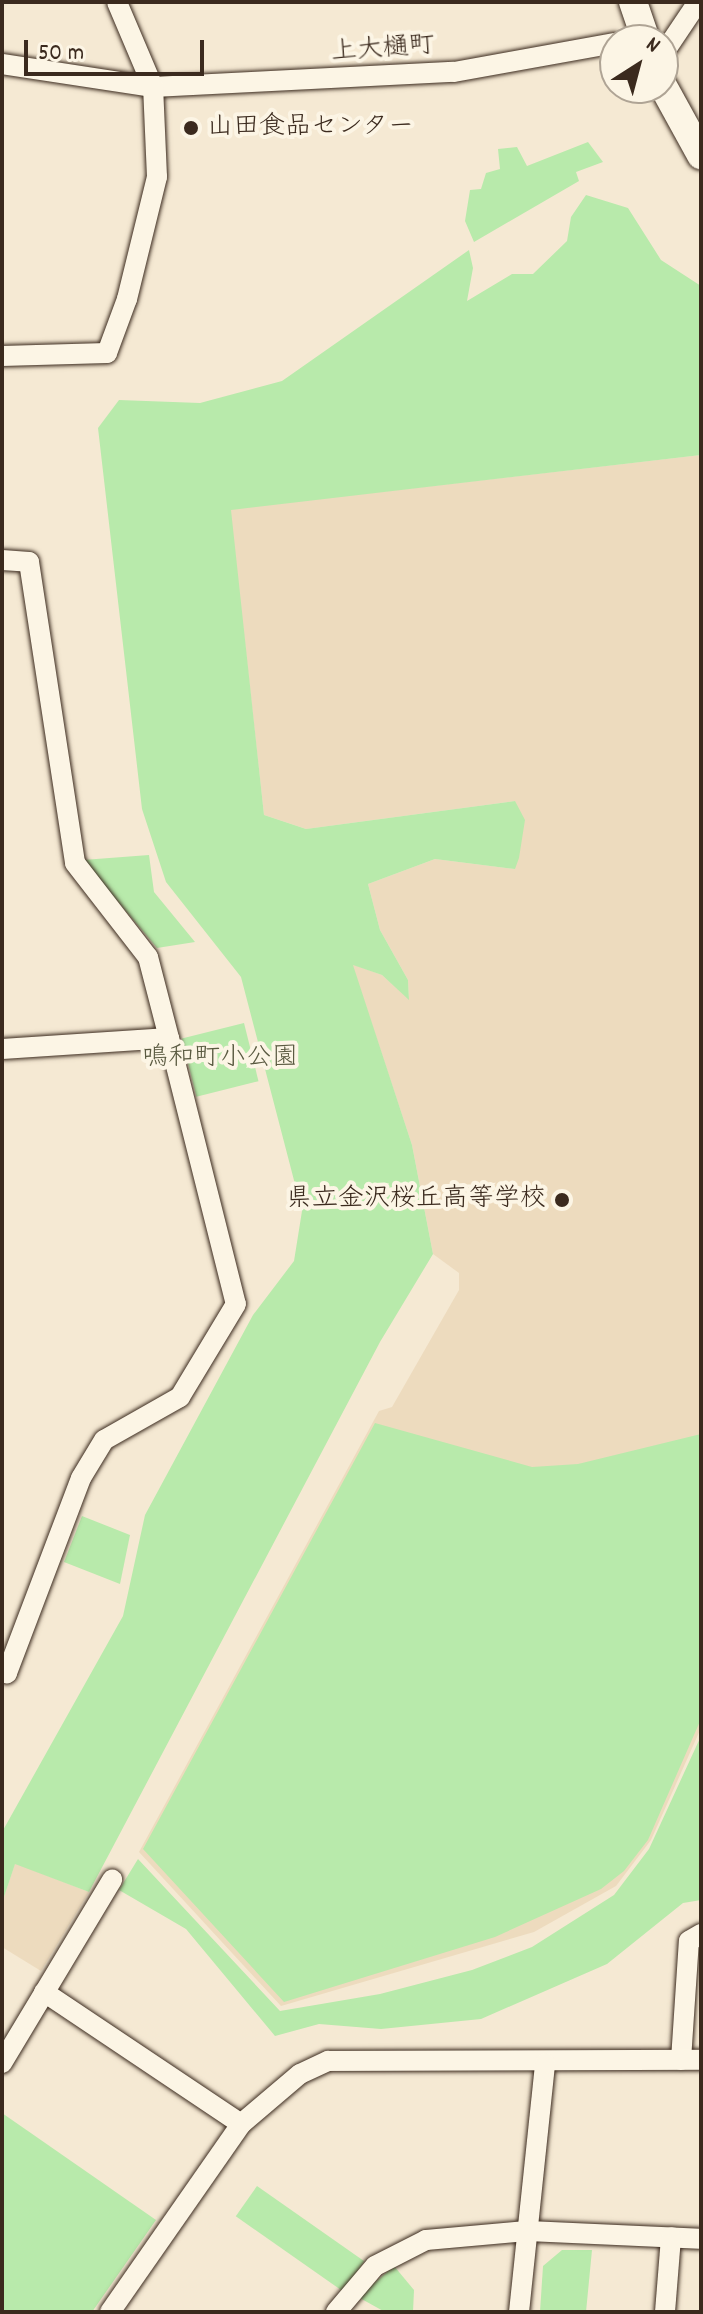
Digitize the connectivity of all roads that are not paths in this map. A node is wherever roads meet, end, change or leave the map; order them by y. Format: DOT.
graph roads {
  1 [pos="117,2"];
  2 [pos="633,2"];
  3 [pos="698,2"];
  4 [pos="639,24"];
  5 [pos="679,30"];
  6 [pos="599,46"];
  7 [pos="2,64"];
  8 [pos="153,87"];
  9 [pos="673,104"];
  10 [pos="701,155"];
  11 [pos="2,356"];
  12 [pos="2,560"];
  13 [pos="169,1038"];
  14 [pos="2,1049"];
  15 [pos="2,1672"];
  16 [pos="112,1880"];
  17 [pos="701,1934"];
  18 [pos="44,1992"];
  19 [pos="691,2060"];
  20 [pos="2,2063"];
  21 [pos="545,2063"];
  22 [pos="241,2124"];
  23 [pos="527,2231"];
  24 [pos="671,2237"];
  25 [pos="701,2239"];
  26 [pos="110,2312"];
  27 [pos="336,2312"];
  28 [pos="519,2312"];
  29 [pos="665,2312"];
  1 -- 8 [label="street"];
  2 -- 4 [label="main road"];
  3 -- 5 [label="street"];
  6 -- 8 [label="street, 上大樋町"];
  7 -- 8 [label="street, 上大樋町"];
  8 -- 11 [label="street"];
  9 -- 10 [label="main road"];
  12 -- 13 [label="street"];
  13 -- 14 [label="street"];
  13 -- 15 [label="street"];
  16 -- 18 [label="street"];
  17 -- 19 [label="street"];
  18 -- 20 [label="street"];
  18 -- 22 [label="street"];
  19 -- 21 [label="street"];
  21 -- 22 [label="street"];
  21 -- 23 [label="street"];
  22 -- 26 [label="street"];
  23 -- 24 [label="street"];
  23 -- 27 [label="street"];
  23 -- 28 [label="street"];
  24 -- 25 [label="street"];
  24 -- 29 [label="street"];
}
